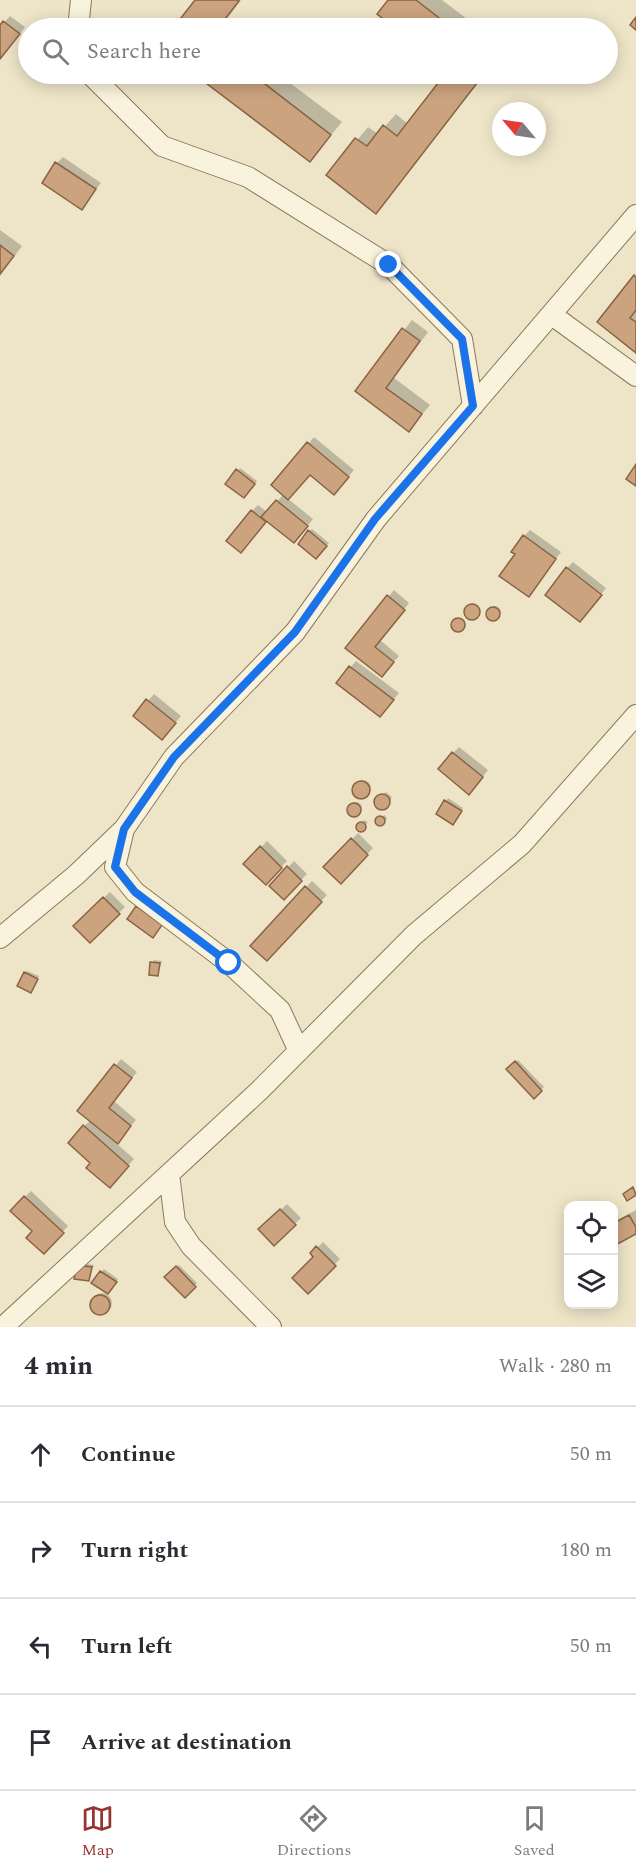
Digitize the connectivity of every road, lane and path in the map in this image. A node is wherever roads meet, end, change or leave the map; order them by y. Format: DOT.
graph roads {
  1 [pos="81,0"];
  2 [pos="79,18"];
  3 [pos="100,84"];
  4 [pos="636,215"];
  5 [pos="552,315"];
  6 [pos="636,376"];
  7 [pos="473,406"];
  8 [pos="636,715"];
  9 [pos="124,829"];
  10 [pos="0,938"];
  11 [pos="299,1051"];
  12 [pos="169,1174"];
  13 [pos="3,1327"];
  14 [pos="271,1327"];
  1 -- 2 [label="street"];
  3 -- 7 [label="street"];
  4 -- 5 [label="street"];
  5 -- 6 [label="street"];
  5 -- 7 [label="street"];
  7 -- 9 [label="street"];
  8 -- 11 [label="street"];
  9 -- 10 [label="street"];
  9 -- 11 [label="street"];
  11 -- 12 [label="street"];
  12 -- 13 [label="street"];
  12 -- 14 [label="street"];
}
